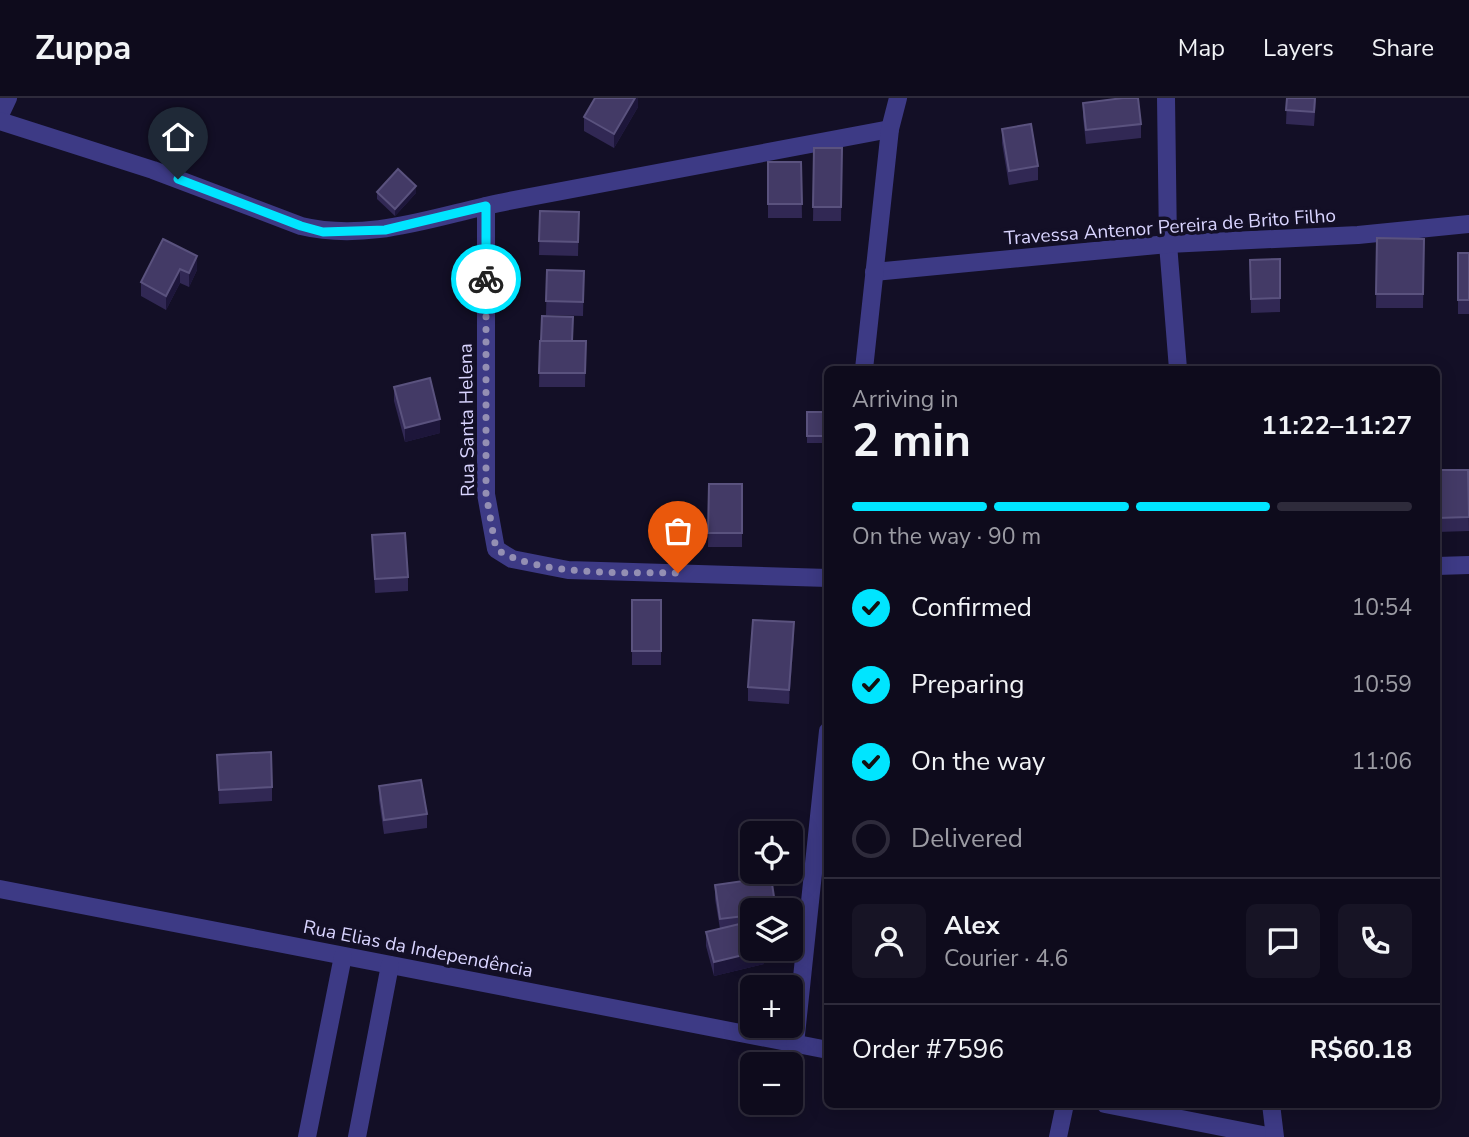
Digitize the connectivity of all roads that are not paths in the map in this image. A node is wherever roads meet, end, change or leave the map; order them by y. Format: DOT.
graph roads {
  1 [pos="8,98"];
  2 [pos="898,98"];
  3 [pos="1166,98"];
  4 [pos="0,115"];
  5 [pos="0,121"];
  6 [pos="890,129"];
  7 [pos="486,206"];
  8 [pos="1469,224"];
  9 [pos="1168,244"];
  10 [pos="874,272"];
  11 [pos="864,366"];
  12 [pos="1178,366"];
  13 [pos="1469,565"];
  14 [pos="1440,566"];
  15 [pos="824,578"];
  16 [pos="824,769"];
  17 [pos="0,889"];
  18 [pos="343,956"];
  19 [pos="390,965"];
  20 [pos="795,1044"];
  21 [pos="824,1049"];
  22 [pos="1064,1108"];
  23 [pos="1125,1108"];
  24 [pos="1271,1108"];
  25 [pos="307,1137"];
  26 [pos="357,1137"];
  27 [pos="1058,1137"];
  28 [pos="1274,1137"];
  1 -- 4 [label="street"];
  2 -- 6 [label="street"];
  3 -- 9 [label="street"];
  5 -- 7 [label="street"];
  6 -- 7 [label="street"];
  6 -- 10 [label="street"];
  7 -- 15 [label="street, Rua Santa Helena"];
  8 -- 9 [label="street, Travessa Antenor Pereira de Brito Filho"];
  9 -- 10 [label="street, Travessa Antenor Pereira de Brito Filho"];
  9 -- 12 [label="street"];
  10 -- 11 [label="street"];
  13 -- 14 [label="street"];
  16 -- 20 [label="street"];
  17 -- 18 [label="street, Rua Elias da Independência"];
  18 -- 19 [label="street, Rua Elias da Independência"];
  18 -- 25 [label="street"];
  19 -- 20 [label="street, Rua Elias da Independência"];
  19 -- 26 [label="street"];
  20 -- 21 [label="street, Rua Elias da Independência"];
  22 -- 27 [label="street"];
  23 -- 28 [label="street"];
  24 -- 28 [label="street"];
}
